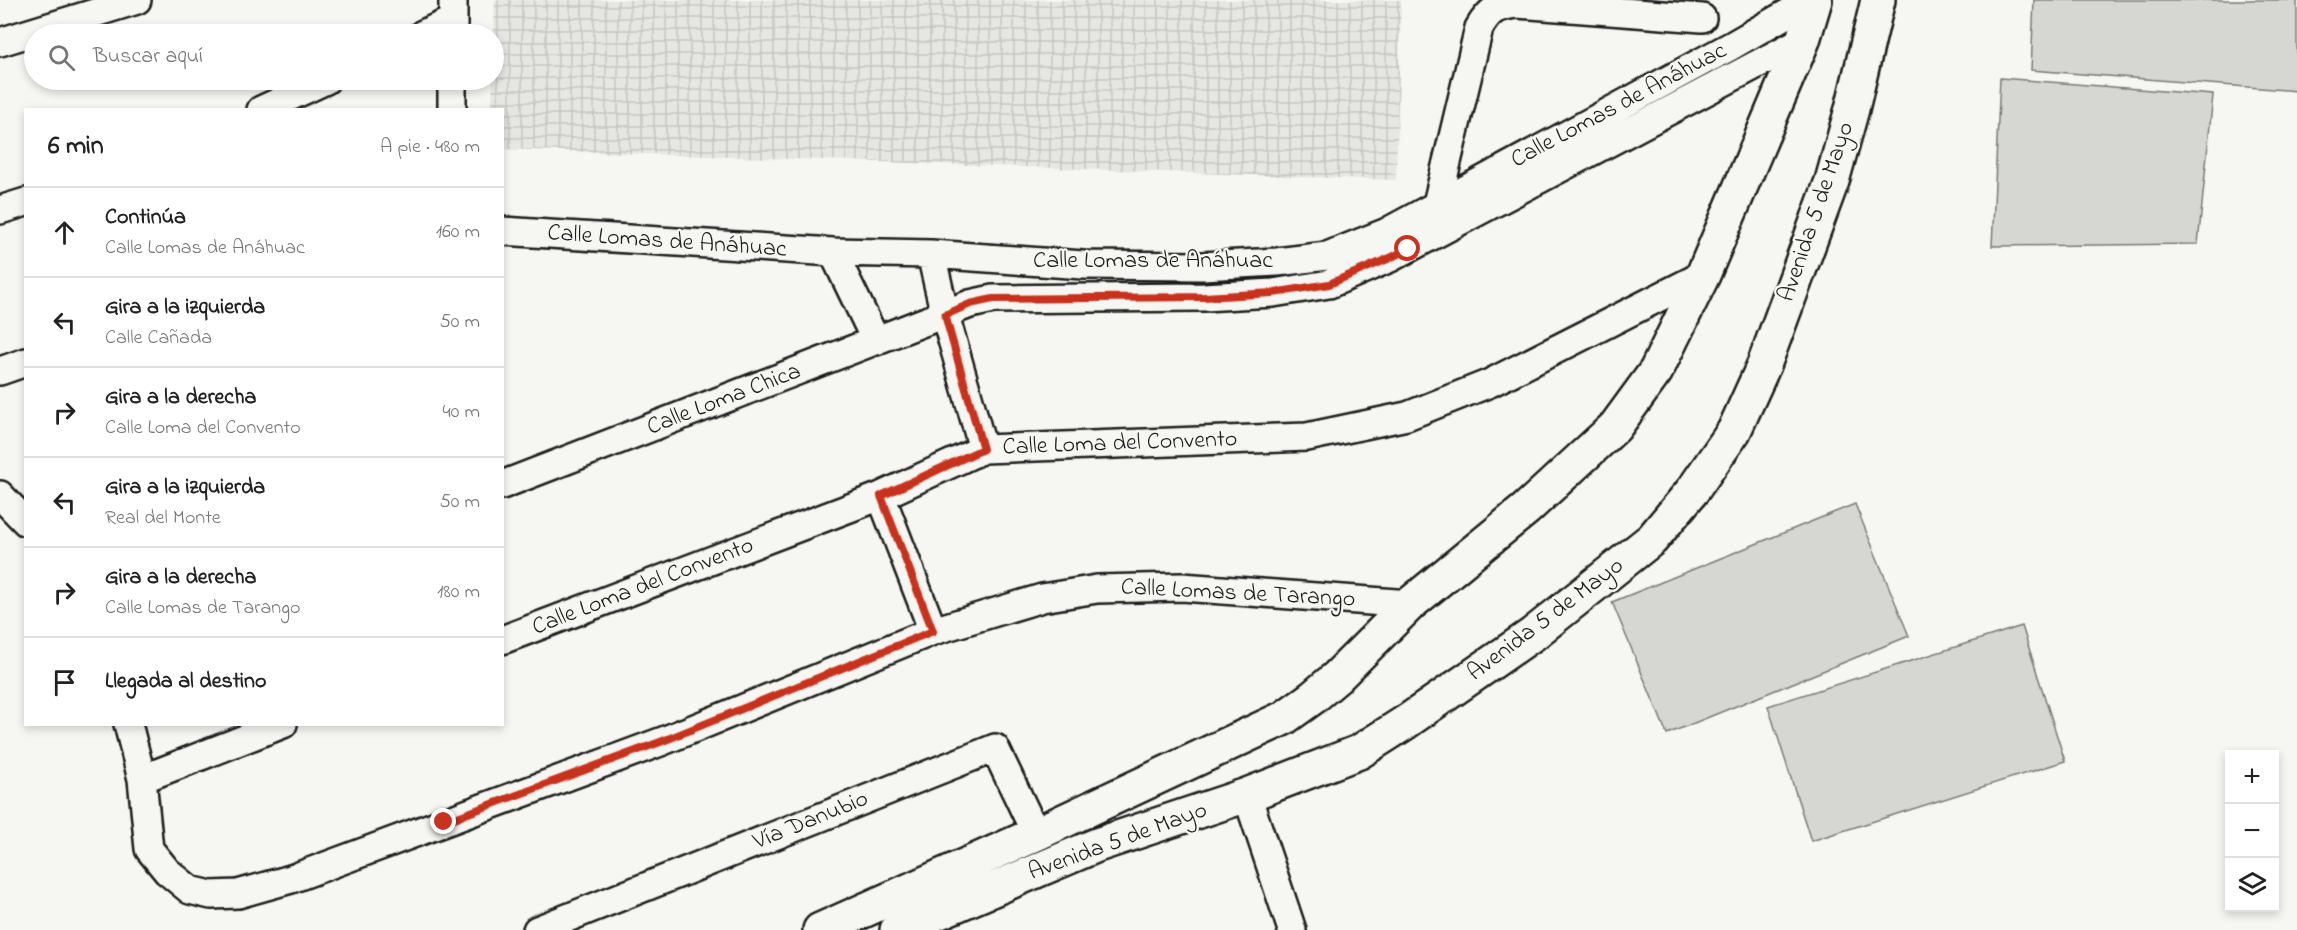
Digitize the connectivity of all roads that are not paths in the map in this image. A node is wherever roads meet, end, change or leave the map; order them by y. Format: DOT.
graph roads {
  1 [pos="136,0"];
  2 [pos="1813,0"];
  3 [pos="1828,0"];
  4 [pos="1878,0"];
  5 [pos="1702,18"];
  6 [pos="58,24"];
  7 [pos="24,35"];
  8 [pos="1803,40"];
  9 [pos="0,42"];
  10 [pos="304,90"];
  11 [pos="452,90"];
  12 [pos="265,108"];
  13 [pos="452,108"];
  14 [pos="24,203"];
  15 [pos="1437,204"];
  16 [pos="0,210"];
  17 [pos="504,231"];
  18 [pos="833,252"];
  19 [pos="931,254"];
  20 [pos="1703,275"];
  21 [pos="945,315"];
  22 [pos="876,341"];
  23 [pos="24,363"];
  24 [pos="0,371"];
  25 [pos="983,449"];
  26 [pos="504,484"];
  27 [pos="0,495"];
  28 [pos="881,496"];
  29 [pos="24,520"];
  30 [pos="1410,604"];
  31 [pos="933,631"];
  32 [pos="504,639"];
  33 [pos="129,726"];
  34 [pos="278,726"];
  35 [pos="142,779"];
  36 [pos="1247,795"];
  37 [pos="1036,834"];
  38 [pos="537,930"];
  39 [pos="820,930"];
  40 [pos="897,930"];
  41 [pos="1292,930"];
  1 -- 6 [label="street"];
  2 -- 8 [label="main road, Avenida 5 de Mayo"];
  2 -- 15 [label="street, Calle Lomas de Anáhuac"];
  3 -- 8 [label="main road"];
  4 -- 36 [label="main road, Avenida 5 de Mayo"];
  5 -- 15 [label="street"];
  7 -- 9 [label="street"];
  8 -- 20 [label="main road, Avenida 5 de Mayo"];
  8 -- 21 [label="street, Calle Lomas de Anáhuac"];
  10 -- 12 [label="street"];
  11 -- 13 [label="street"];
  14 -- 16 [label="street"];
  15 -- 19 [label="street, Calle Lomas de Anáhuac"];
  17 -- 18 [label="street, Calle Lomas de Anáhuac"];
  18 -- 19 [label="street, Calle Lomas de Anáhuac"];
  18 -- 22 [label="street"];
  19 -- 21 [label="street"];
  20 -- 25 [label="street, Calle Loma del Convento"];
  20 -- 30 [label="main road, Avenida 5 de Mayo"];
  21 -- 22 [label="street, Calle Loma Chica"];
  21 -- 25 [label="street"];
  22 -- 26 [label="street, Calle Loma Chica"];
  23 -- 24 [label="street"];
  25 -- 28 [label="street, Calle Loma del Convento"];
  27 -- 29 [label="street"];
  28 -- 31 [label="street"];
  28 -- 32 [label="street, Calle Loma del Convento"];
  30 -- 31 [label="street, Calle Lomas de Tarango"];
  30 -- 37 [label="main road, Avenida 5 de Mayo"];
  31 -- 35 [label="street, Calle Lomas de Tarango"];
  33 -- 35 [label="street, Calle Lomas de Tarango"];
  34 -- 35 [label="street"];
  36 -- 40 [label="main road, Avenida 5 de Mayo"];
  36 -- 41 [label="street"];
  37 -- 38 [label="street, Vía Danubio"];
  37 -- 39 [label="main road, Avenida 5 de Mayo"];
}
